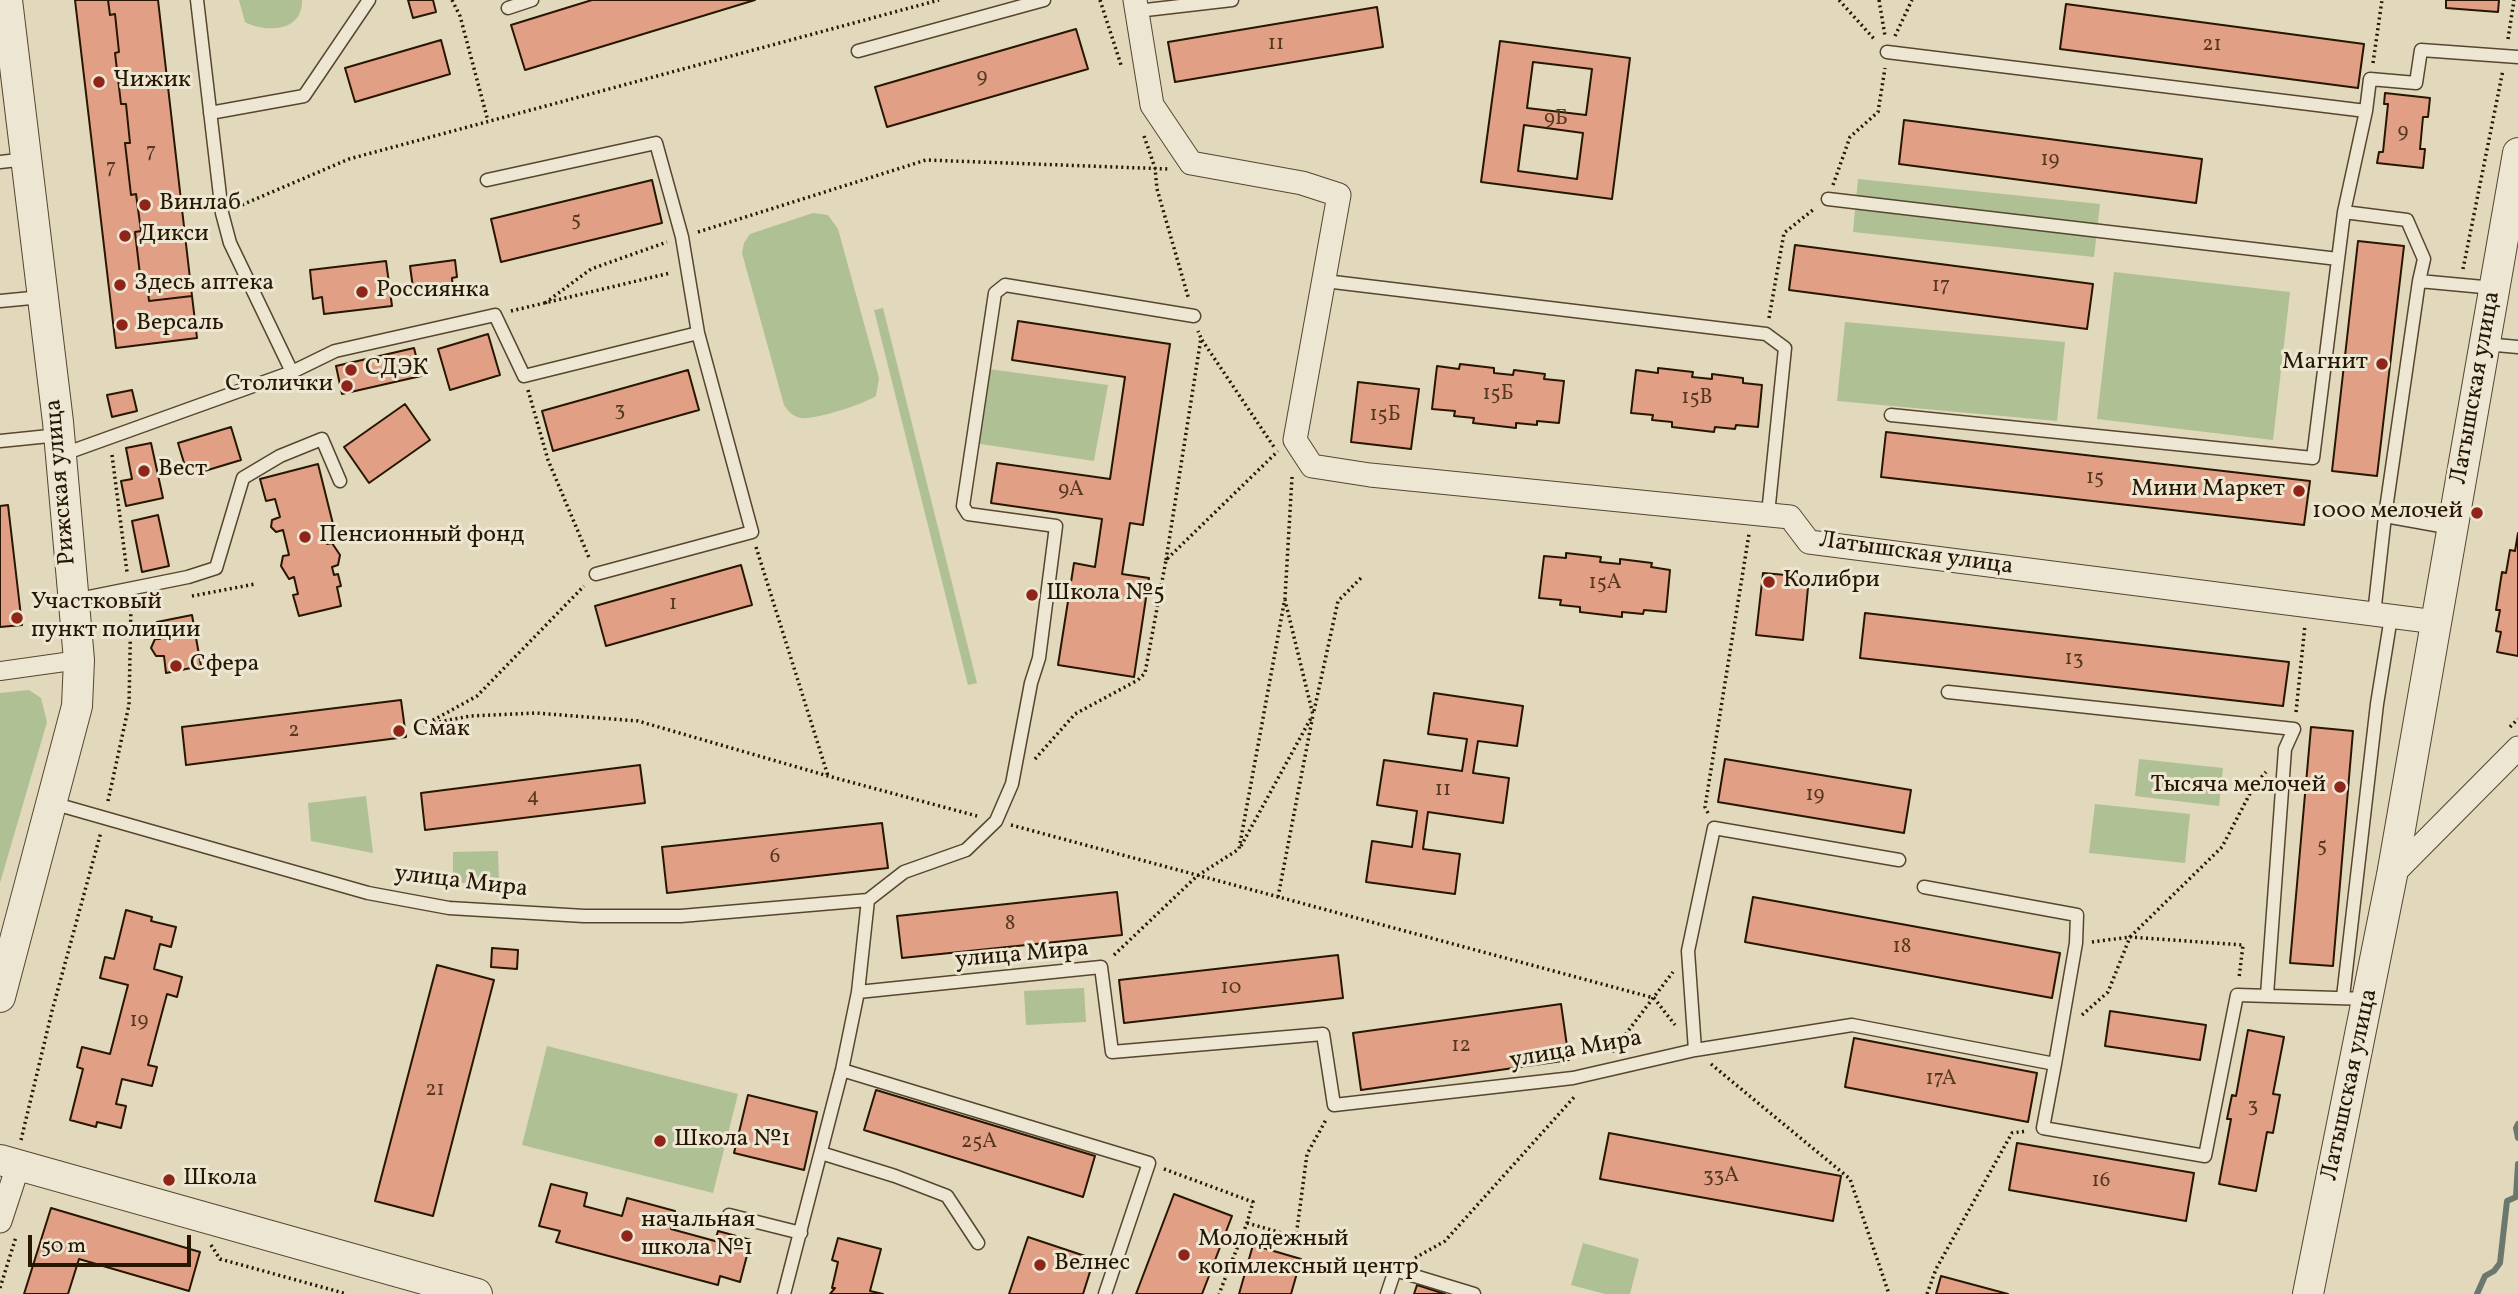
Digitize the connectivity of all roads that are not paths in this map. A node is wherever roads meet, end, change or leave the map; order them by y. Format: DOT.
graph roads {
  1 [pos="197,0"];
  2 [pos="369,0"];
  3 [pos="532,0"];
  4 [pos="1044,0"];
  5 [pos="1232,0"];
  6 [pos="1136,5"];
  7 [pos="508,8"];
  8 [pos="6,17"];
  9 [pos="858,51"];
  10 [pos="1887,52"];
  11 [pos="2512,56"];
  12 [pos="2366,111"];
  13 [pos="210,113"];
  14 [pos="2518,153"];
  15 [pos="13,160"];
  16 [pos="487,180"];
  17 [pos="1828,199"];
  18 [pos="2344,212"];
  19 [pos="2338,258"];
  20 [pos="1325,281"];
  21 [pos="2419,281"];
  22 [pos="2494,288"];
  23 [pos="43,297"];
  24 [pos="0,301"];
  25 [pos="1194,316"];
  26 [pos="698,333"];
  27 [pos="2485,344"];
  28 [pos="2518,347"];
  29 [pos="292,372"];
  30 [pos="1891,415"];
  31 [pos="0,442"];
  32 [pos="60,445"];
  33 [pos="340,481"];
  34 [pos="1760,514"];
  35 [pos="2385,516"];
  36 [pos="2452,528"];
  37 [pos="596,574"];
  38 [pos="74,600"];
  39 [pos="2383,615"];
  40 [pos="2435,622"];
  41 [pos="79,660"];
  42 [pos="0,671"];
  43 [pos="1948,692"];
  44 [pos="2518,748"];
  45 [pos="52,803"];
  46 [pos="1899,860"];
  47 [pos="2392,875"];
  48 [pos="1924,887"];
  49 [pos="868,900"];
  50 [pos="858,992"];
  51 [pos="2267,995"];
  52 [pos="0,997"];
  53 [pos="2356,998"];
  54 [pos="1695,1051"];
  55 [pos="2054,1064"];
  56 [pos="842,1070"];
  57 [pos="821,1153"];
  58 [pos="13,1157"];
  59 [pos="729,1215"];
  60 [pos="8,1228"];
  61 [pos="801,1233"];
  62 [pos="978,1243"];
  63 [pos="477,1294"];
  64 [pos="784,1294"];
  65 [pos="1105,1294"];
  66 [pos="1387,1294"];
  67 [pos="1474,1294"];
  68 [pos="2308,1294"];
  1 -- 13 [label="lane"];
  2 -- 13 [label="lane"];
  3 -- 7 [label="lane"];
  4 -- 9 [label="lane"];
  5 -- 6 [label="lane"];
  6 -- 20 [label="street"];
  8 -- 15 [label="street, Рижская улица"];
  10 -- 12 [label="lane"];
  11 -- 12 [label="lane"];
  12 -- 18 [label="lane"];
  13 -- 29 [label="lane"];
  14 -- 22 [label="street, Латышская улица"];
  15 -- 23 [label="street, Рижская улица"];
  16 -- 26 [label="lane"];
  17 -- 19 [label="lane"];
  18 -- 19 [label="lane"];
  18 -- 21 [label="lane"];
  19 -- 30 [label="lane"];
  20 -- 34 [label="lane"];
  20 -- 34 [label="street, Латышская улица"];
  21 -- 22 [label="lane"];
  21 -- 35 [label="lane"];
  22 -- 27 [label="street, Латышская улица"];
  23 -- 24 [label="lane"];
  23 -- 32 [label="street, Рижская улица"];
  25 -- 49 [label="lane"];
  26 -- 29 [label="lane"];
  26 -- 37 [label="lane"];
  27 -- 28 [label="lane"];
  27 -- 36 [label="street, Латышская улица"];
  29 -- 32 [label="lane"];
  31 -- 32 [label="lane"];
  32 -- 38 [label="street, Рижская улица"];
  33 -- 38 [label="lane"];
  34 -- 39 [label="street, Латышская улица"];
  35 -- 36 [label="lane"];
  35 -- 39 [label="lane"];
  36 -- 40 [label="street, Латышская улица"];
  38 -- 41 [label="street, Рижская улица"];
  39 -- 40 [label="street, Латышская улица"];
  39 -- 53 [label="lane"];
  40 -- 47 [label="street, Латышская улица"];
  41 -- 42 [label="street"];
  41 -- 45 [label="street, Рижская улица"];
  43 -- 51 [label="lane"];
  44 -- 47 [label="street"];
  45 -- 49 [label="lane, улица Мира"];
  45 -- 52 [label="street, Рижская улица"];
  46 -- 54 [label="lane"];
  47 -- 53 [label="street, Латышская улица"];
  48 -- 55 [label="lane"];
  49 -- 50 [label="lane"];
  50 -- 54 [label="lane, улица Мира"];
  50 -- 56 [label="lane"];
  51 -- 53 [label="lane"];
  51 -- 55 [label="lane"];
  53 -- 68 [label="street, Латышская улица"];
  54 -- 55 [label="lane, улица Мира"];
  56 -- 57 [label="lane"];
  56 -- 65 [label="lane"];
  57 -- 61 [label="lane"];
  57 -- 62 [label="lane"];
  58 -- 60 [label="street"];
  58 -- 63 [label="street"];
  59 -- 61 [label="lane"];
  61 -- 64 [label="lane"];
  66 -- 67 [label="lane"];
}
